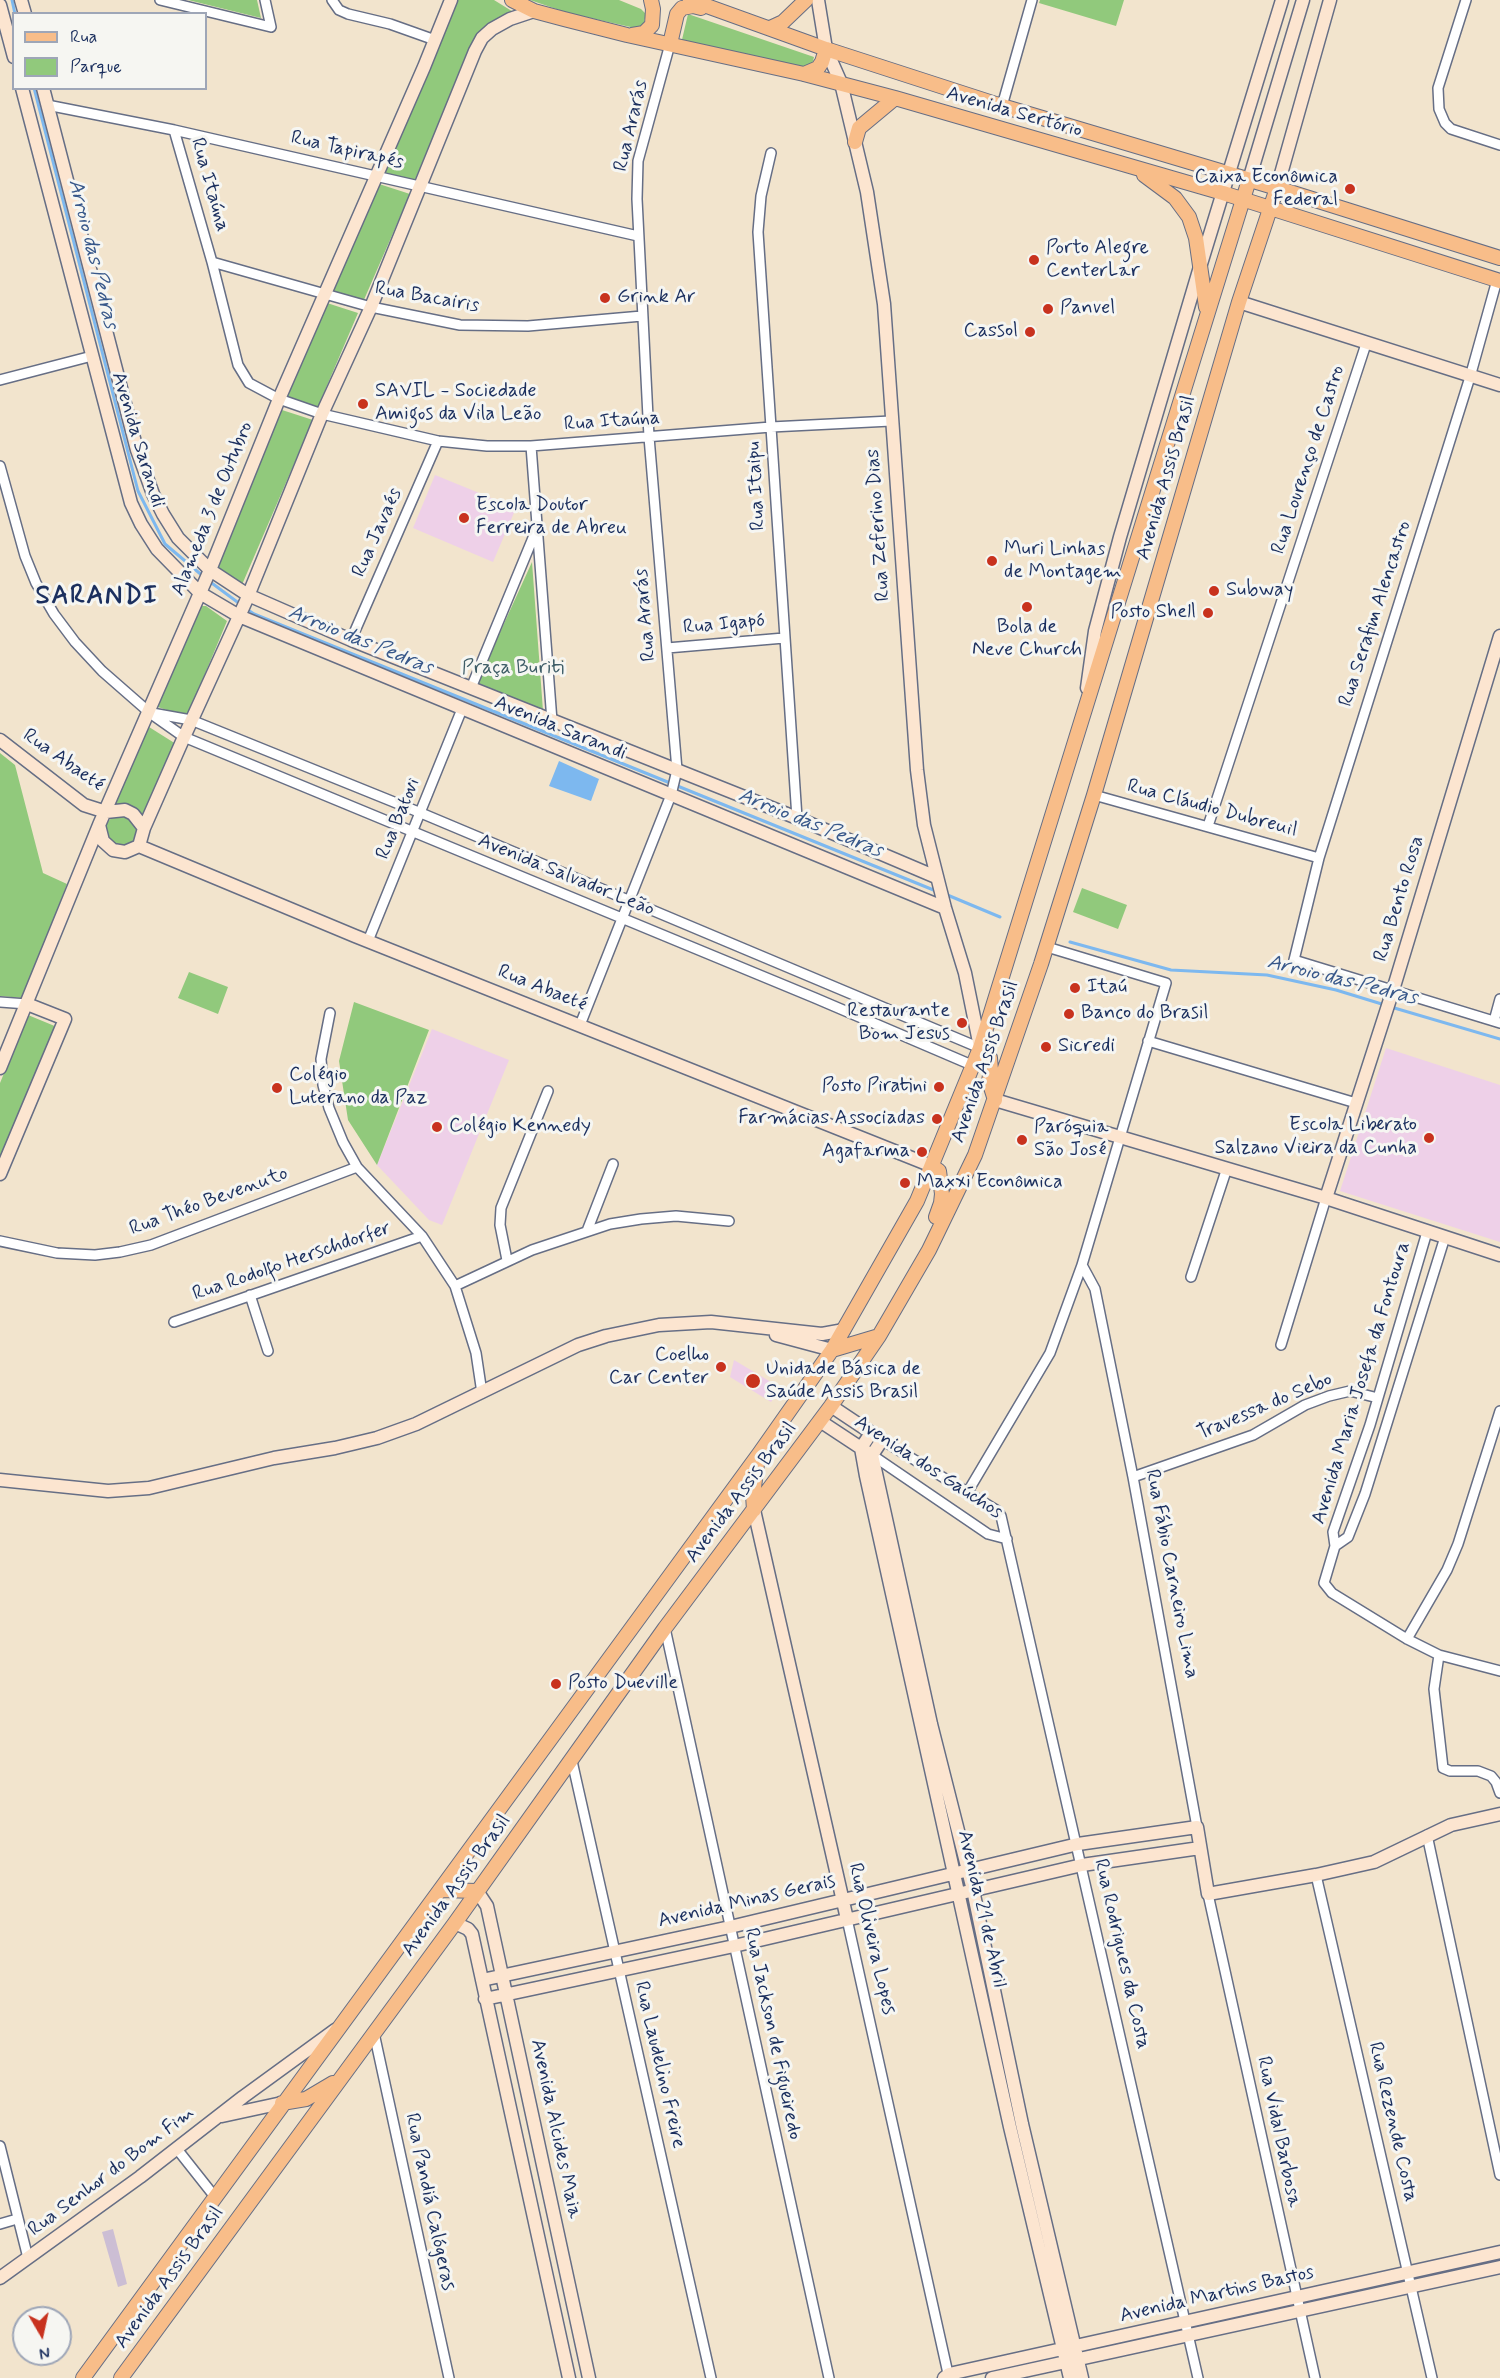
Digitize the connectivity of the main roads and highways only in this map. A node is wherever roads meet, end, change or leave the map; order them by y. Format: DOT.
graph roads {
  1 [pos="512,0"];
  2 [pos="651,0"];
  3 [pos="690,0"];
  4 [pos="806,0"];
  5 [pos="735,15"];
  6 [pos="770,28"];
  7 [pos="627,35"];
  8 [pos="670,44"];
  9 [pos="826,48"];
  10 [pos="804,74"];
  11 [pos="895,98"];
  12 [pos="855,142"];
  13 [pos="1137,170"];
  14 [pos="1249,180"];
  15 [pos="1277,188"];
  16 [pos="1243,199"];
  17 [pos="1271,208"];
  18 [pos="1500,258"];
  19 [pos="1498,281"];
  20 [pos="1207,312"];
  21 [pos="980,1048"];
  22 [pos="995,1100"];
  23 [pos="932,1166"];
  24 [pos="929,1250"];
  25 [pos="879,1336"];
  26 [pos="832,1350"];
  27 [pos="759,1454"];
  28 [pos="754,1510"];
  29 [pos="441,1890"];
  30 [pos="477,1891"];
  31 [pos="339,2079"];
  32 [pos="282,2103"];
  33 [pos="83,2378"];
  34 [pos="121,2378"];
  1 -- 7 [label="main road, Avenida Sertório"];
  2 -- 7 [label="main road"];
  3 -- 5 [label="main road, Avenida Sertório"];
  4 -- 6 [label="main road"];
  5 -- 6 [label="main road, Avenida Sertório"];
  5 -- 8 [label="main road"];
  6 -- 9 [label="main road, Avenida Sertório"];
  7 -- 8 [label="main road, Avenida Sertório"];
  8 -- 10 [label="main road, Avenida Sertório"];
  9 -- 10 [label="main road"];
  9 -- 14 [label="main road, Avenida Sertório"];
  10 -- 11 [label="main road, Avenida Sertório"];
  11 -- 12 [label="main road"];
  11 -- 13 [label="main road, Avenida Sertório"];
  13 -- 16 [label="main road, Avenida Sertório"];
  13 -- 20 [label="main road"];
  14 -- 15 [label="main road, Avenida Sertório"];
  14 -- 16 [label="main road, Avenida Assis Brasil"];
  15 -- 17 [label="main road, Avenida Assis Brasil"];
  15 -- 18 [label="main road, Avenida Sertório"];
  16 -- 17 [label="main road, Avenida Sertório"];
  16 -- 20 [label="main road, Avenida Assis Brasil"];
  17 -- 19 [label="main road, Avenida Sertório"];
  17 -- 22 [label="main road, Avenida Assis Brasil"];
  20 -- 21 [label="main road, Avenida Assis Brasil"];
  21 -- 22 [label="main road"];
  21 -- 23 [label="main road, Avenida Assis Brasil"];
  22 -- 24 [label="main road, Avenida Assis Brasil"];
  23 -- 24 [label="main road"];
  23 -- 26 [label="main road, Avenida Assis Brasil"];
  24 -- 25 [label="main road, Avenida Assis Brasil"];
  25 -- 26 [label="main road"];
  25 -- 28 [label="main road, Avenida Assis Brasil"];
  26 -- 27 [label="main road, Avenida Assis Brasil"];
  27 -- 28 [label="main road"];
  27 -- 29 [label="main road, Avenida Assis Brasil"];
  28 -- 30 [label="main road, Avenida Assis Brasil"];
  29 -- 30 [label="main road"];
  29 -- 32 [label="main road, Avenida Assis Brasil"];
  30 -- 31 [label="main road, Avenida Assis Brasil"];
  31 -- 32 [label="main road"];
  31 -- 34 [label="main road, Avenida Assis Brasil"];
  32 -- 33 [label="main road, Avenida Assis Brasil"];
}
